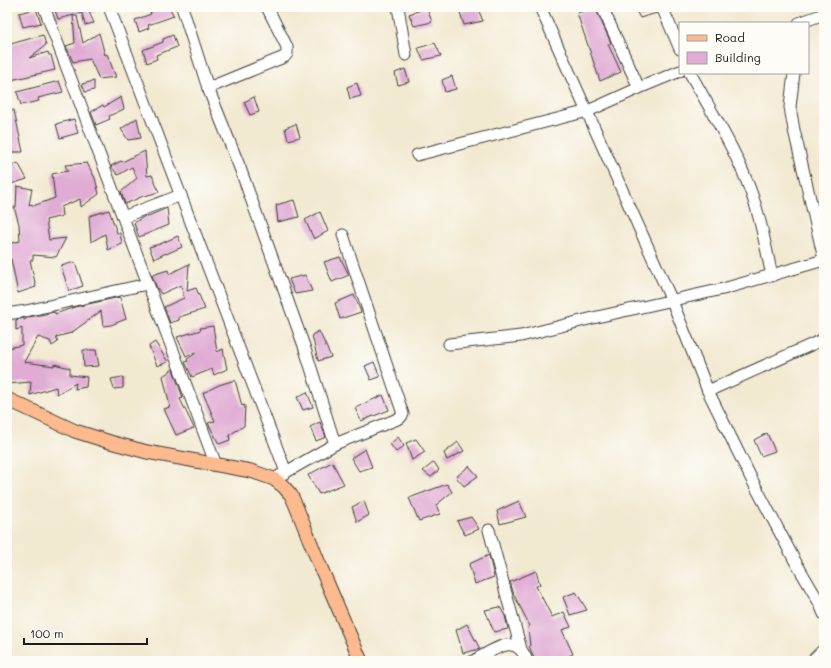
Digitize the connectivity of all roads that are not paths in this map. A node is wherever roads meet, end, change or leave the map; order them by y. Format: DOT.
graph roads {
  1 [pos="44,7"];
  2 [pos="110,7"];
  3 [pos="182,7"];
  4 [pos="267,7"];
  5 [pos="398,7"];
  6 [pos="540,7"];
  7 [pos="602,7"];
  8 [pos="662,7"];
  9 [pos="824,14"];
  10 [pos="803,22"];
  11 [pos="679,47"];
  12 [pos="406,55"];
  13 [pos="679,71"];
  14 [pos="691,74"];
  15 [pos="794,74"];
  16 [pos="208,88"];
  17 [pos="639,88"];
  18 [pos="588,111"];
  19 [pos="417,155"];
  20 [pos="181,195"];
  21 [pos="123,218"];
  22 [pos="343,236"];
  23 [pos="824,259"];
  24 [pos="772,276"];
  25 [pos="147,284"];
  26 [pos="672,301"];
  27 [pos="7,314"];
  28 [pos="824,339"];
  29 [pos="449,344"];
  30 [pos="708,391"];
  31 [pos="7,399"];
  32 [pos="335,444"];
  33 [pos="216,465"];
  34 [pos="286,472"];
  35 [pos="274,479"];
  36 [pos="489,530"];
  37 [pos="821,601"];
  38 [pos="824,614"];
  39 [pos="521,649"];
  40 [pos="824,649"];
  41 [pos="487,658"];
  42 [pos="361,661"];
  43 [pos="473,661"];
  44 [pos="527,661"];
  45 [pos="812,661"];
  1 -- 21 [label="street"];
  2 -- 20 [label="street"];
  3 -- 16 [label="street"];
  4 -- 16 [label="street"];
  5 -- 12 [label="street"];
  6 -- 18 [label="street"];
  7 -- 17 [label="street"];
  8 -- 11 [label="street"];
  9 -- 10 [label="street"];
  13 -- 17 [label="street"];
  14 -- 24 [label="street"];
  15 -- 23 [label="street"];
  16 -- 32 [label="street"];
  17 -- 18 [label="street"];
  18 -- 19 [label="street"];
  18 -- 26 [label="street"];
  20 -- 21 [label="street"];
  20 -- 34 [label="street"];
  21 -- 25 [label="street"];
  22 -- 32 [label="street"];
  23 -- 24 [label="street"];
  24 -- 26 [label="street"];
  25 -- 27 [label="street"];
  25 -- 33 [label="street"];
  26 -- 29 [label="street"];
  26 -- 30 [label="street"];
  28 -- 30 [label="street"];
  30 -- 37 [label="street"];
  31 -- 33 [label="main road"];
  32 -- 34 [label="street"];
  33 -- 35 [label="main road"];
  34 -- 35 [label="street"];
  35 -- 42 [label="main road"];
  36 -- 39 [label="street"];
  37 -- 38 [label="street"];
  39 -- 41 [label="street"];
  39 -- 44 [label="street"];
  40 -- 45 [label="street"];
  41 -- 43 [label="street"];
}
